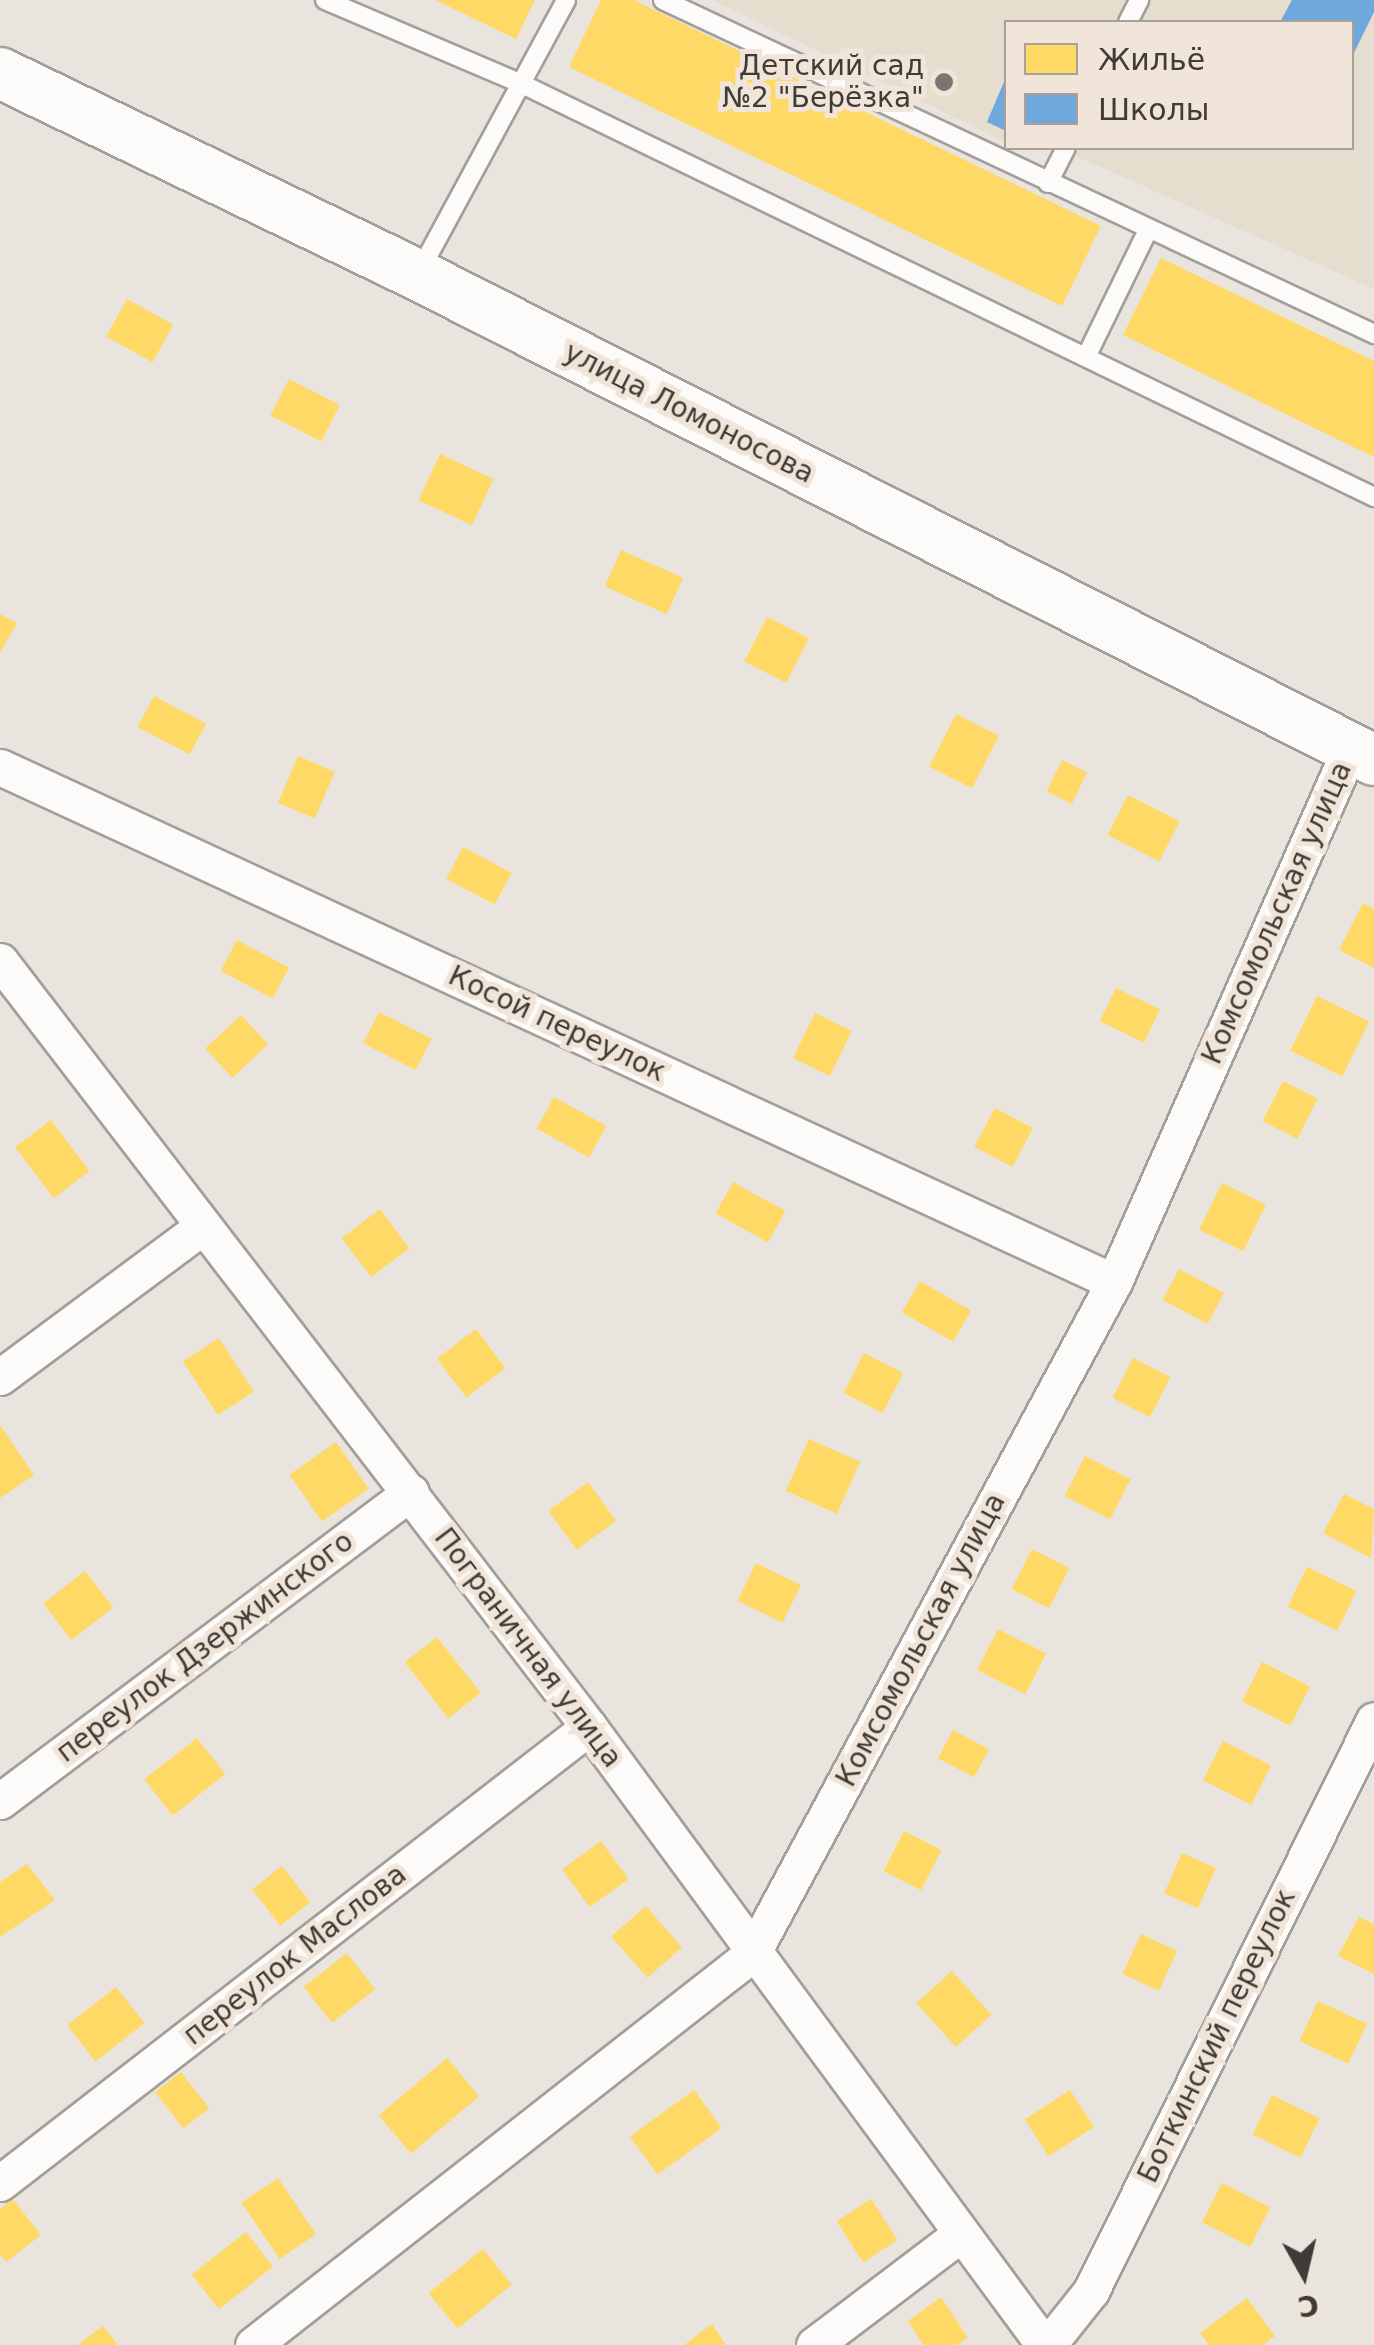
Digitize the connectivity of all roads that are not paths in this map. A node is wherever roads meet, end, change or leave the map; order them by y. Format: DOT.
graph roads {
  1 [pos="325,0"];
  2 [pos="566,0"];
  3 [pos="663,0"];
  4 [pos="0,73"];
  5 [pos="524,85"];
  6 [pos="1065,150"];
  7 [pos="1048,184"];
  8 [pos="1147,232"];
  9 [pos="418,274"];
  10 [pos="1374,334"];
  11 [pos="1088,353"];
  12 [pos="1374,497"];
  13 [pos="1362,754"];
  14 [pos="0,766"];
  15 [pos="0,961"];
  16 [pos="202,1226"];
  17 [pos="1114,1282"];
  18 [pos="0,1377"];
  19 [pos="410,1492"];
  20 [pos="1374,1720"];
  21 [pos="589,1727"];
  22 [pos="0,1801"];
  23 [pos="752,1954"];
  24 [pos="0,2183"];
  25 [pos="958,2236"];
  26 [pos="253,2345"];
  27 [pos="814,2345"];
  28 [pos="1046,2345"];
  1 -- 5 [label="lane"];
  2 -- 5 [label="lane"];
  3 -- 7 [label="lane"];
  4 -- 9 [label="main road, улица Ломоносова"];
  5 -- 9 [label="lane"];
  5 -- 11 [label="lane"];
  6 -- 7 [label="lane"];
  7 -- 8 [label="lane"];
  8 -- 10 [label="lane"];
  8 -- 11 [label="lane"];
  9 -- 13 [label="main road, улица Ломоносова"];
  11 -- 12 [label="lane"];
  13 -- 17 [label="street, Комсомольская улица"];
  14 -- 17 [label="street, Косой переулок"];
  15 -- 16 [label="street, Пограничная улица"];
  16 -- 18 [label="street"];
  16 -- 19 [label="street, Пограничная улица"];
  17 -- 23 [label="street, Комсомольская улица"];
  19 -- 21 [label="street, Пограничная улица"];
  19 -- 22 [label="street, переулок Дзержинского"];
  20 -- 28 [label="street, Боткинский переулок"];
  21 -- 23 [label="street, Пограничная улица"];
  21 -- 24 [label="street, переулок Маслова"];
  23 -- 25 [label="street, Пограничная улица"];
  23 -- 26 [label="street, Комсомольская улица"];
  25 -- 27 [label="street"];
  25 -- 28 [label="street, Пограничная улица"];
}
